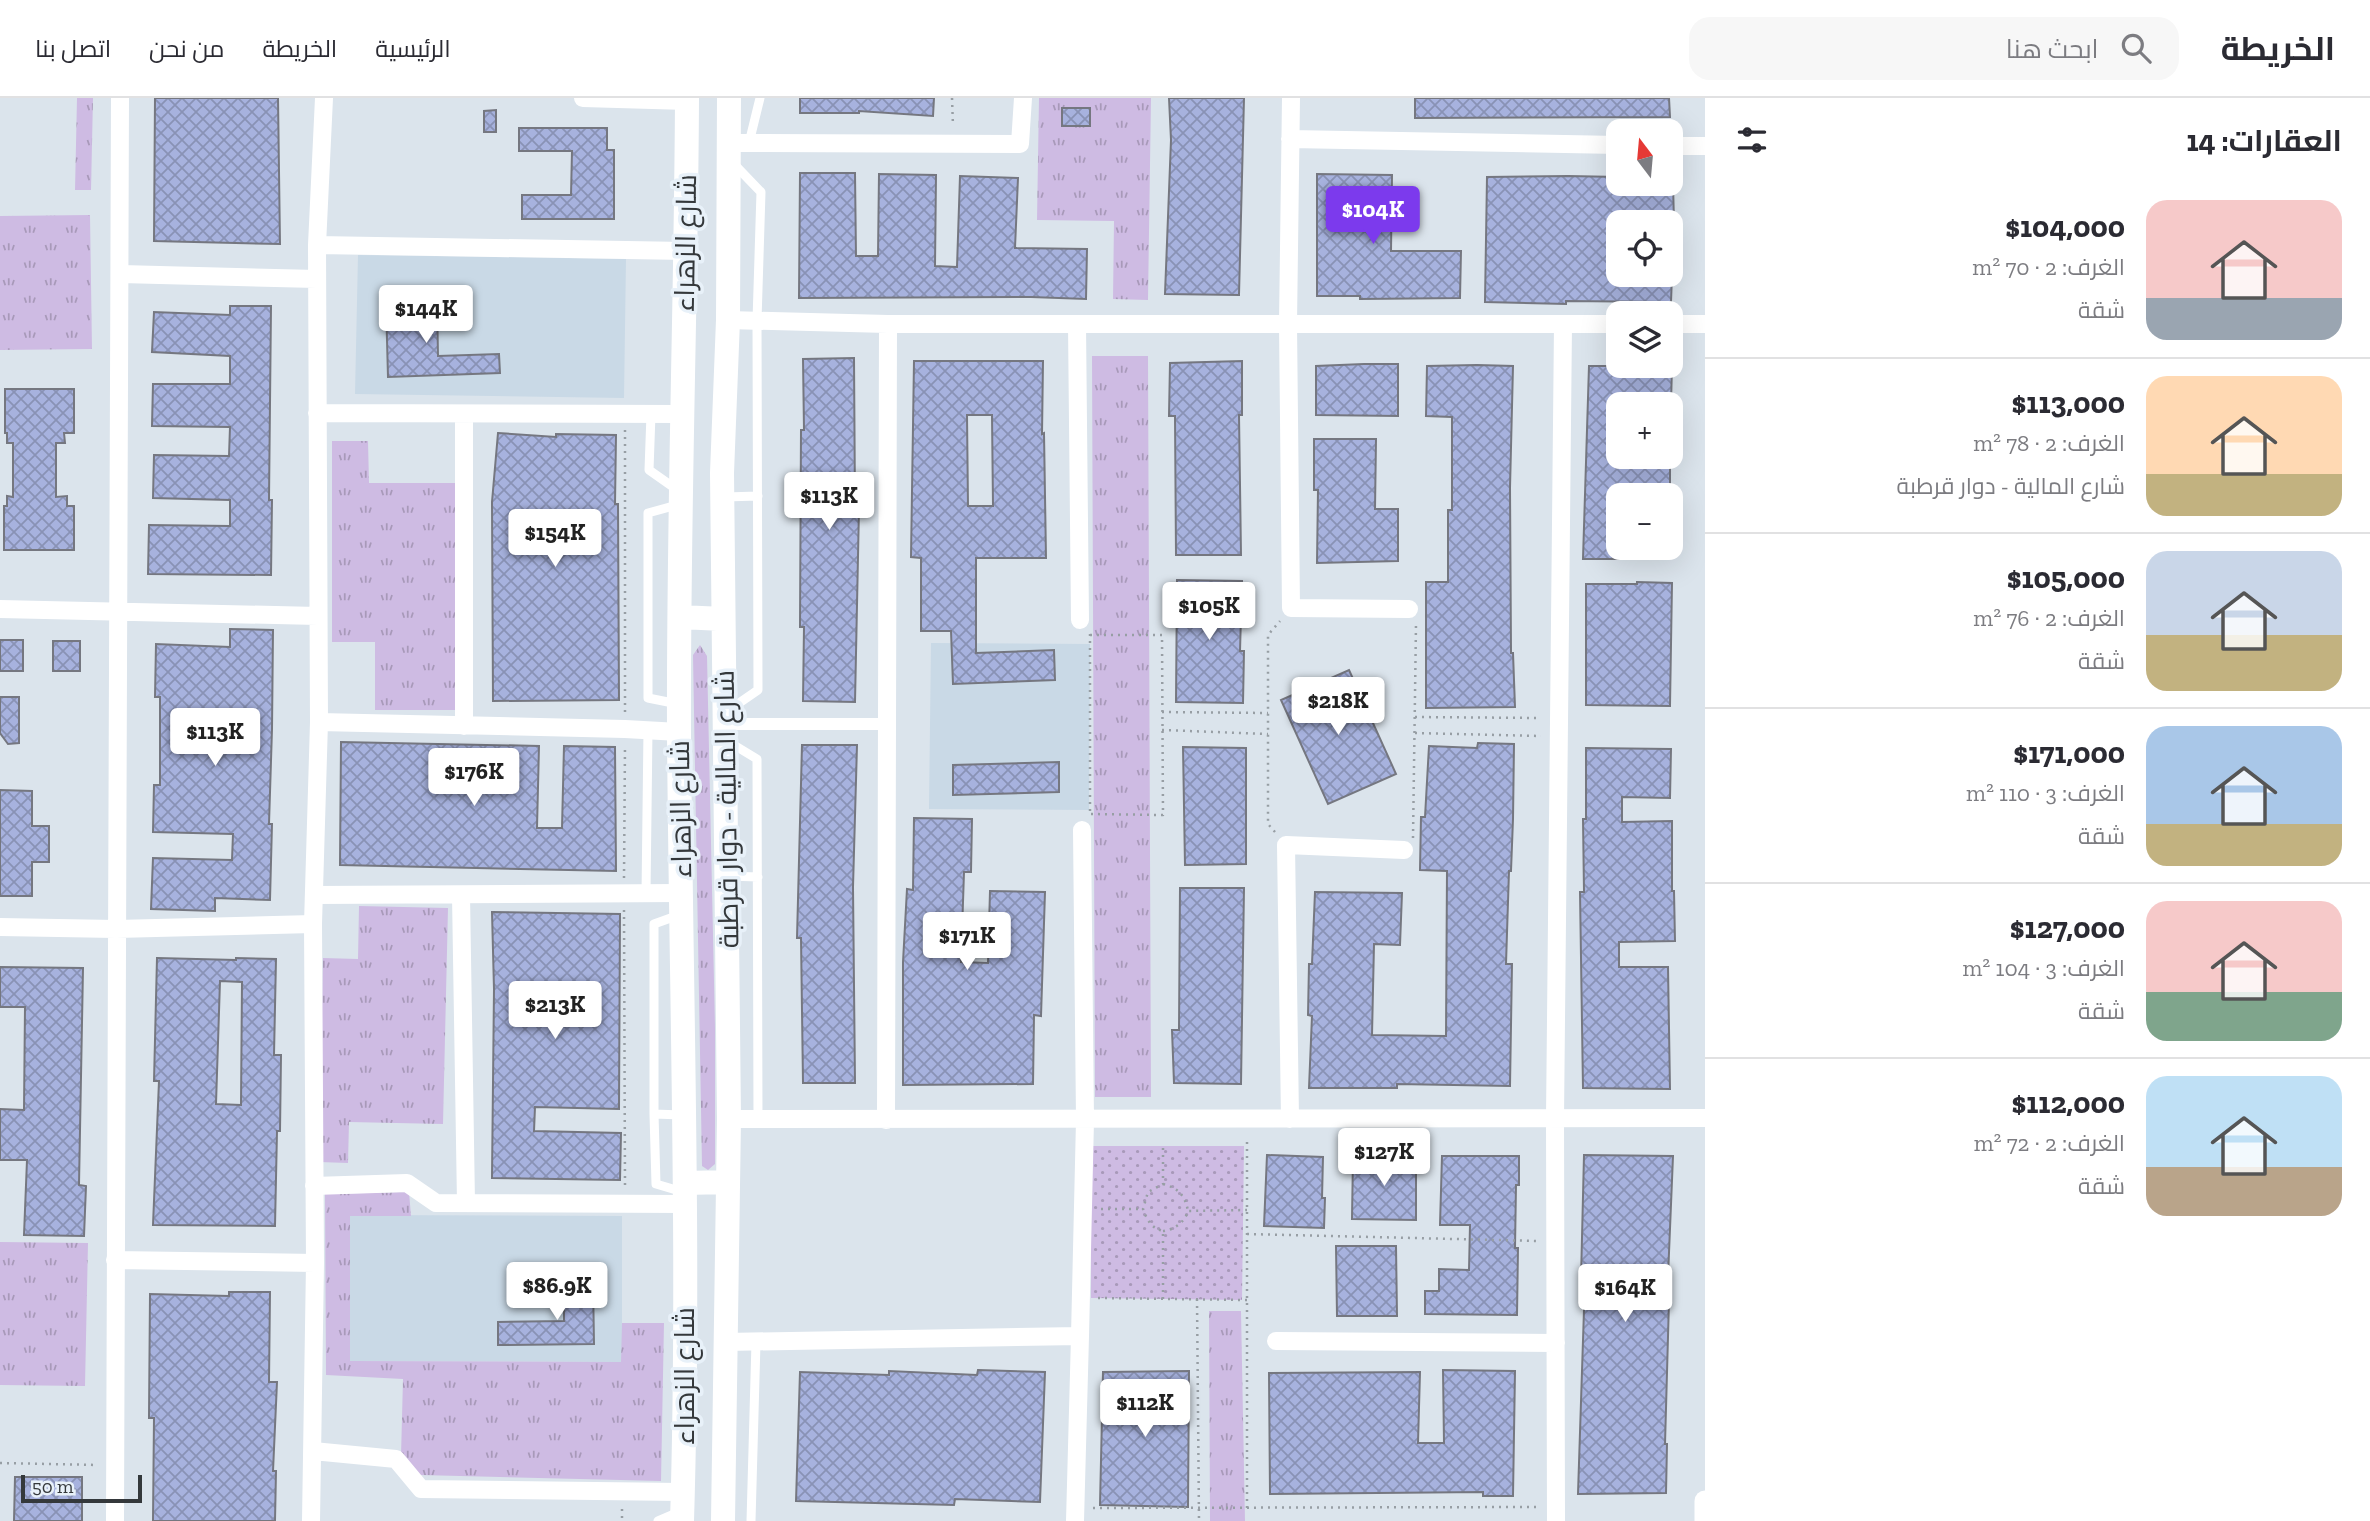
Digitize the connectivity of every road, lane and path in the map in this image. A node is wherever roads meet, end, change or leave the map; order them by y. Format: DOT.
graph roads {
  1 [pos="120,98"];
  2 [pos="324,98"];
  3 [pos="583,98"];
  4 [pos="729,98"];
  5 [pos="760,98"];
  6 [pos="952,98"];
  7 [pos="1023,98"];
  8 [pos="1291,98"];
  9 [pos="687,99"];
  10 [pos="1290,139"];
  11 [pos="954,144"];
  12 [pos="1606,145"];
  13 [pos="1684,146"];
  14 [pos="1705,146"];
  15 [pos="736,148"];
  16 [pos="317,245"];
  17 [pos="686,251"];
  18 [pos="121,274"];
  19 [pos="317,279"];
  20 [pos="728,320"];
  21 [pos="757,321"];
  22 [pos="888,324"];
  23 [pos="1077,324"];
  24 [pos="1288,324"];
  25 [pos="1563,324"];
  26 [pos="1606,324"];
  27 [pos="1683,324"];
  28 [pos="1705,324"];
  29 [pos="317,413"];
  30 [pos="625,414"];
  31 [pos="651,414"];
  32 [pos="681,414"];
  33 [pos="464,415"];
  34 [pos="758,496"];
  35 [pos="722,497"];
  36 [pos="680,498"];
  37 [pos="1291,608"];
  38 [pos="0,609"];
  39 [pos="1409,609"];
  40 [pos="117,610"];
  41 [pos="318,616"];
  42 [pos="680,617"];
  43 [pos="723,619"];
  44 [pos="1085,627"];
  45 [pos="679,704"];
  46 [pos="1163,712"];
  47 [pos="1268,713"];
  48 [pos="1415,717"];
  49 [pos="1559,718"];
  50 [pos="319,722"];
  51 [pos="887,724"];
  52 [pos="464,726"];
  53 [pos="725,726"];
  54 [pos="625,729"];
  55 [pos="648,730"];
  56 [pos="1162,730"];
  57 [pos="679,732"];
  58 [pos="1268,733"];
  59 [pos="1415,733"];
  60 [pos="1559,737"];
  61 [pos="1086,822"];
  62 [pos="1286,845"];
  63 [pos="1404,850"];
  64 [pos="727,876"];
  65 [pos="758,877"];
  66 [pos="624,894"];
  67 [pos="646,894"];
  68 [pos="314,895"];
  69 [pos="461,895"];
  70 [pos="681,904"];
  71 [pos="313,924"];
  72 [pos="0,927"];
  73 [pos="116,929"];
  74 [pos="654,1114"];
  75 [pos="684,1115"];
  76 [pos="1555,1118"];
  77 [pos="1705,1118"];
  78 [pos="729,1119"];
  79 [pos="758,1119"];
  80 [pos="1247,1119"];
  81 [pos="1290,1119"];
  82 [pos="886,1120"];
  83 [pos="1085,1120"];
  84 [pos="1163,1146"];
  85 [pos="729,1182"];
  86 [pos="1163,1184"];
  87 [pos="314,1186"];
  88 [pos="685,1193"];
  89 [pos="466,1203"];
  90 [pos="625,1204"];
  91 [pos="1083,1209"];
  92 [pos="1143,1209"];
  93 [pos="1247,1210"];
  94 [pos="1188,1211"];
  95 [pos="1163,1231"];
  96 [pos="1247,1234"];
  97 [pos="1556,1242"];
  98 [pos="115,1260"];
  99 [pos="315,1263"];
  100 [pos="1080,1298"];
  101 [pos="1163,1299"];
  102 [pos="1197,1299"];
  103 [pos="1247,1300"];
  104 [pos="1080,1336"];
  105 [pos="726,1342"];
  106 [pos="755,1342"];
  107 [pos="1276,1342"];
  108 [pos="1556,1343"];
  109 [pos="313,1451"];
  110 [pos="0,1463"];
  111 [pos="115,1465"];
  112 [pos="1705,1500"];
  113 [pos="683,1508"];
  114 [pos="1199,1508"];
  115 [pos="1247,1508"];
  116 [pos="1556,1514"];
  117 [pos="1076,1515"];
  118 [pos="115,1521"];
  119 [pos="311,1521"];
  120 [pos="658,1521"];
  121 [pos="723,1521"];
  122 [pos="751,1521"];
  123 [pos="1199,1521"];
  124 [pos="1705,1521"];
  1 -- 18 [label="street"];
  2 -- 16 [label="street"];
  3 -- 9 [label="street"];
  4 -- 15 [label="main road, شارع المالية - دوار قرطبة"];
  5 -- 15 [label="lane"];
  6 -- 11 [label="path"];
  7 -- 11 [label="street"];
  8 -- 10 [label="street"];
  9 -- 17 [label="main road, شارع الزهراء"];
  10 -- 12 [label="street"];
  10 -- 24 [label="street"];
  11 -- 15 [label="street"];
  13 -- 14 [label="street"];
  15 -- 20 [label="main road, شارع المالية - دوار قرطبة"];
  15 -- 21 [label="lane"];
  16 -- 17 [label="street"];
  16 -- 19 [label="street"];
  17 -- 32 [label="main road, شارع الزهراء"];
  18 -- 19 [label="street"];
  18 -- 40 [label="street"];
  19 -- 29 [label="street"];
  20 -- 21 [label="street"];
  20 -- 35 [label="main road, شارع المالية - دوار قرطبة"];
  21 -- 22 [label="street"];
  21 -- 34 [label="lane"];
  22 -- 23 [label="street"];
  22 -- 51 [label="street"];
  23 -- 24 [label="street"];
  23 -- 44 [label="street"];
  24 -- 25 [label="street"];
  24 -- 37 [label="street"];
  25 -- 26 [label="street"];
  25 -- 49 [label="street"];
  27 -- 28 [label="street"];
  29 -- 33 [label="street"];
  29 -- 41 [label="street"];
  30 -- 31 [label="street"];
  30 -- 33 [label="street"];
  30 -- 54 [label="path"];
  31 -- 32 [label="street"];
  31 -- 36 [label="lane"];
  32 -- 36 [label="main road, شارع الزهراء"];
  33 -- 52 [label="street"];
  34 -- 35 [label="lane"];
  34 -- 53 [label="lane"];
  35 -- 43 [label="main road, شارع المالية - دوار قرطبة"];
  36 -- 42 [label="main road, شارع الزهراء"];
  36 -- 45 [label="lane"];
  37 -- 39 [label="street"];
  37 -- 47 [label="path"];
  38 -- 40 [label="street"];
  39 -- 48 [label="path"];
  40 -- 41 [label="street"];
  40 -- 73 [label="street"];
  41 -- 50 [label="street"];
  42 -- 43 [label="main road"];
  42 -- 45 [label="main road, شارع الزهراء"];
  43 -- 53 [label="main road, شارع المالية - دوار قرطبة"];
  44 -- 46 [label="path"];
  44 -- 61 [label="path"];
  45 -- 57 [label="main road, شارع الزهراء"];
  46 -- 47 [label="path"];
  46 -- 56 [label="path"];
  47 -- 58 [label="path"];
  48 -- 49 [label="path"];
  48 -- 59 [label="path"];
  49 -- 60 [label="street"];
  50 -- 52 [label="street"];
  50 -- 68 [label="street"];
  51 -- 53 [label="street"];
  51 -- 82 [label="street"];
  52 -- 54 [label="street"];
  53 -- 64 [label="main road, شارع المالية - دوار قرطبة"];
  53 -- 65 [label="lane"];
  54 -- 55 [label="street"];
  54 -- 66 [label="path"];
  55 -- 57 [label="street"];
  55 -- 67 [label="lane"];
  56 -- 58 [label="path"];
  56 -- 61 [label="path"];
  57 -- 70 [label="main road, شارع الزهراء"];
  58 -- 62 [label="path"];
  59 -- 60 [label="path"];
  59 -- 63 [label="path"];
  60 -- 76 [label="street"];
  61 -- 83 [label="street"];
  62 -- 63 [label="street"];
  62 -- 81 [label="street"];
  64 -- 65 [label="lane"];
  64 -- 78 [label="main road, شارع المالية - دوار قرطبة"];
  65 -- 79 [label="lane"];
  66 -- 67 [label="street"];
  66 -- 69 [label="street"];
  66 -- 90 [label="path"];
  67 -- 70 [label="street"];
  68 -- 69 [label="street"];
  68 -- 71 [label="street"];
  69 -- 89 [label="street"];
  70 -- 74 [label="lane"];
  70 -- 75 [label="main road, شارع الزهراء"];
  71 -- 73 [label="street"];
  71 -- 87 [label="street"];
  72 -- 73 [label="street"];
  73 -- 98 [label="street"];
  74 -- 75 [label="lane"];
  74 -- 88 [label="lane"];
  75 -- 88 [label="main road, شارع الزهراء"];
  76 -- 77 [label="street"];
  76 -- 81 [label="street"];
  76 -- 97 [label="street"];
  78 -- 79 [label="street"];
  78 -- 85 [label="main road, شارع المالية - دوار قرطبة"];
  79 -- 82 [label="street"];
  80 -- 81 [label="street"];
  80 -- 83 [label="street"];
  80 -- 93 [label="path"];
  82 -- 83 [label="street"];
  83 -- 91 [label="street"];
  84 -- 86 [label="path"];
  85 -- 88 [label="main road"];
  85 -- 105 [label="main road, شارع المالية - دوار قرطبة"];
  86 -- 92 [label="path"];
  86 -- 94 [label="path"];
  87 -- 89 [label="street"];
  87 -- 99 [label="street"];
  88 -- 90 [label="street"];
  88 -- 113 [label="main road, شارع الزهراء"];
  89 -- 90 [label="street"];
  91 -- 92 [label="path"];
  91 -- 100 [label="street"];
  92 -- 95 [label="path"];
  93 -- 94 [label="path"];
  93 -- 96 [label="path"];
  94 -- 95 [label="path"];
  95 -- 101 [label="path"];
  96 -- 97 [label="path"];
  96 -- 103 [label="path"];
  97 -- 108 [label="street"];
  98 -- 99 [label="street"];
  98 -- 111 [label="street"];
  99 -- 109 [label="street"];
  100 -- 101 [label="path"];
  100 -- 104 [label="street"];
  101 -- 102 [label="path"];
  102 -- 103 [label="path"];
  102 -- 114 [label="path"];
  103 -- 115 [label="path"];
  104 -- 106 [label="street"];
  104 -- 117 [label="street"];
  105 -- 106 [label="street"];
  105 -- 121 [label="main road, شارع المالية - دوار قرطبة"];
  106 -- 122 [label="lane"];
  107 -- 108 [label="street"];
  108 -- 116 [label="street"];
  109 -- 113 [label="street"];
  109 -- 119 [label="street"];
  110 -- 111 [label="path"];
  111 -- 118 [label="street"];
  112 -- 124 [label="street"];
  113 -- 120 [label="lane"];
  114 -- 115 [label="path"];
  114 -- 117 [label="path"];
  114 -- 123 [label="path"];
  115 -- 116 [label="path"];
}
